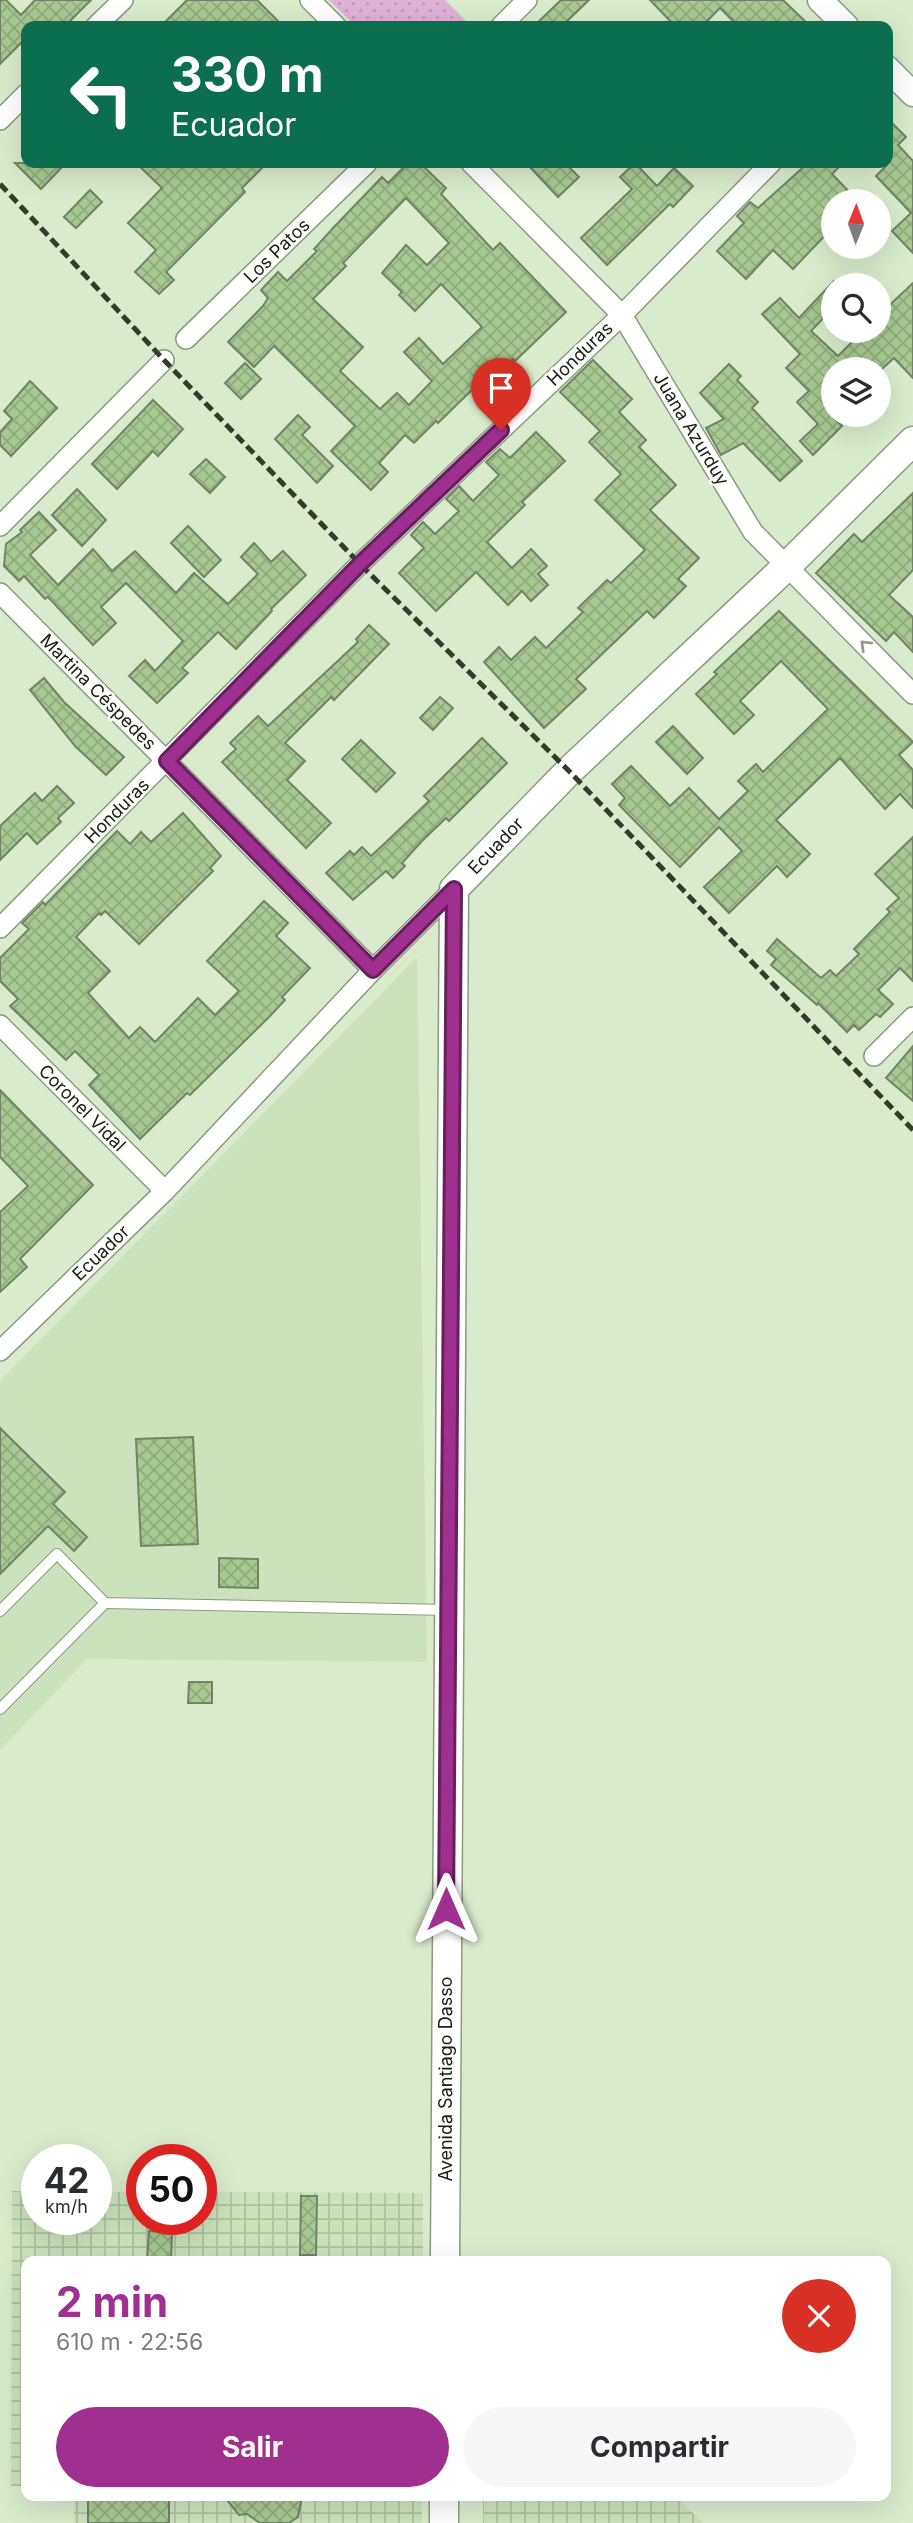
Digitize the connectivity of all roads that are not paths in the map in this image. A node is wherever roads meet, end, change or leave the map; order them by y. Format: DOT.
graph roads {
  1 [pos="123,0"];
  2 [pos="310,0"];
  3 [pos="527,0"];
  4 [pos="820,0"];
  5 [pos="101,21"];
  6 [pos="331,21"];
  7 [pos="507,21"];
  8 [pos="841,21"];
  9 [pos="893,74"];
  10 [pos="913,94"];
  11 [pos="21,99"];
  12 [pos="0,120"];
  13 [pos="362,168"];
  14 [pos="476,168"];
  15 [pos="766,168"];
  16 [pos="622,315"];
  17 [pos="186,339"];
  18 [pos="164,360"];
  19 [pos="913,441"];
  20 [pos="0,526"];
  21 [pos="787,566"];
  22 [pos="0,593"];
  23 [pos="913,694"];
  24 [pos="167,761"];
  25 [pos="454,889"];
  26 [pos="0,928"];
  27 [pos="373,970"];
  28 [pos="913,1017"];
  29 [pos="0,1025"];
  30 [pos="874,1056"];
  31 [pos="165,1191"];
  32 [pos="0,1351"];
  33 [pos="105,1603"];
  34 [pos="448,1610"];
  35 [pos="0,1611"];
  36 [pos="0,1709"];
  37 [pos="445,2256"];
  38 [pos="444,2501"];
  39 [pos="443,2523"];
  1 -- 5 [label="street"];
  2 -- 6 [label="street"];
  3 -- 7 [label="street"];
  4 -- 8 [label="street"];
  9 -- 10 [label="street"];
  11 -- 12 [label="street"];
  13 -- 17 [label="street, Los Patos"];
  14 -- 16 [label="street, Juana Azurduy"];
  15 -- 16 [label="street, Honduras"];
  16 -- 21 [label="street, Juana Azurduy"];
  16 -- 24 [label="street, Honduras"];
  18 -- 20 [label="street"];
  19 -- 21 [label="main road, Ecuador"];
  23 -- 21 [label="street, Juana Azurduy, one-way"];
  21 -- 25 [label="main road, Ecuador"];
  22 -- 24 [label="street, Martina Céspedes"];
  24 -- 26 [label="street, Honduras"];
  24 -- 27 [label="street, Martina Céspedes"];
  25 -- 27 [label="street, Ecuador"];
  25 -- 34 [label="main road, Avenida Santiago Dasso"];
  27 -- 31 [label="street, Ecuador"];
  28 -- 30 [label="street"];
  29 -- 31 [label="street, Coronel Vidal"];
  31 -- 32 [label="street, Ecuador"];
  33 -- 34 [label="lane"];
  33 -- 35 [label="lane"];
  33 -- 36 [label="lane"];
  34 -- 37 [label="main road, Avenida Santiago Dasso"];
  38 -- 39 [label="main road"];
}
